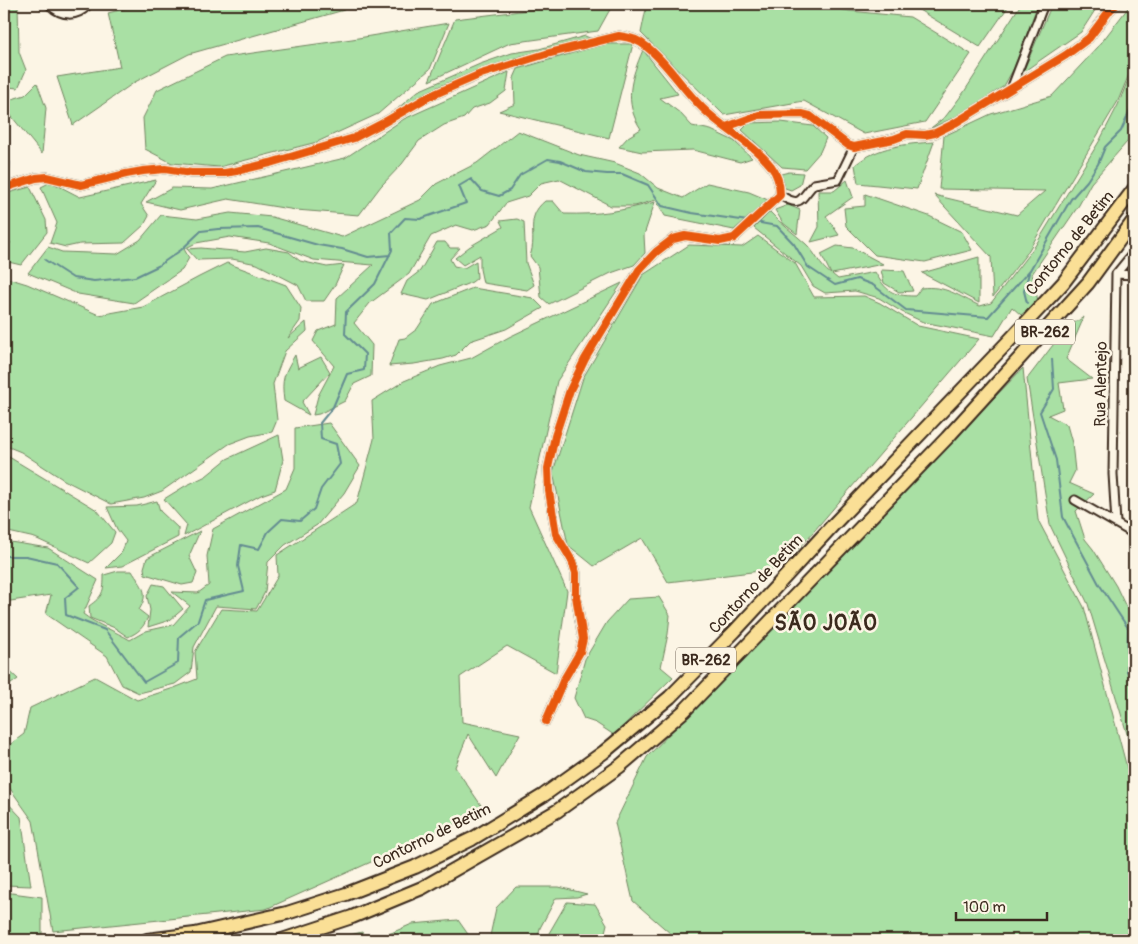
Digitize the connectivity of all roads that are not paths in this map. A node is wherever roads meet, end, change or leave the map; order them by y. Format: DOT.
graph roads {
  1 [pos="51,4"];
  2 [pos="88,4"];
  3 [pos="1044,4"];
  4 [pos="1117,4"];
  5 [pos="1011,89"];
  6 [pos="726,127"];
  7 [pos="854,147"];
  8 [pos="4,188"];
  9 [pos="1134,189"];
  10 [pos="780,195"];
  11 [pos="1134,220"];
  12 [pos="1134,252"];
  13 [pos="1116,274"];
  14 [pos="1134,275"];
  15 [pos="1075,500"];
  16 [pos="1116,523"];
  17 [pos="1134,534"];
  18 [pos="546,721"];
  19 [pos="148,940"];
  20 [pos="282,940"];
  1 -- 2 [label="main road"];
  3 -- 5 [label="street"];
  4 -- 5 [label="street"];
  5 -- 7 [label="street"];
  6 -- 7 [label="street"];
  6 -- 8 [label="street"];
  6 -- 10 [label="street"];
  7 -- 10 [label="street"];
  9 -- 19 [label="highway, Contorno de Betim / BR-262"];
  10 -- 18 [label="street"];
  11 -- 20 [label="highway, BR-262"];
  12 -- 13 [label="street"];
  13 -- 14 [label="street"];
  13 -- 16 [label="street, Rua Alentejo"];
  15 -- 16 [label="street"];
  16 -- 17 [label="street"];
}
